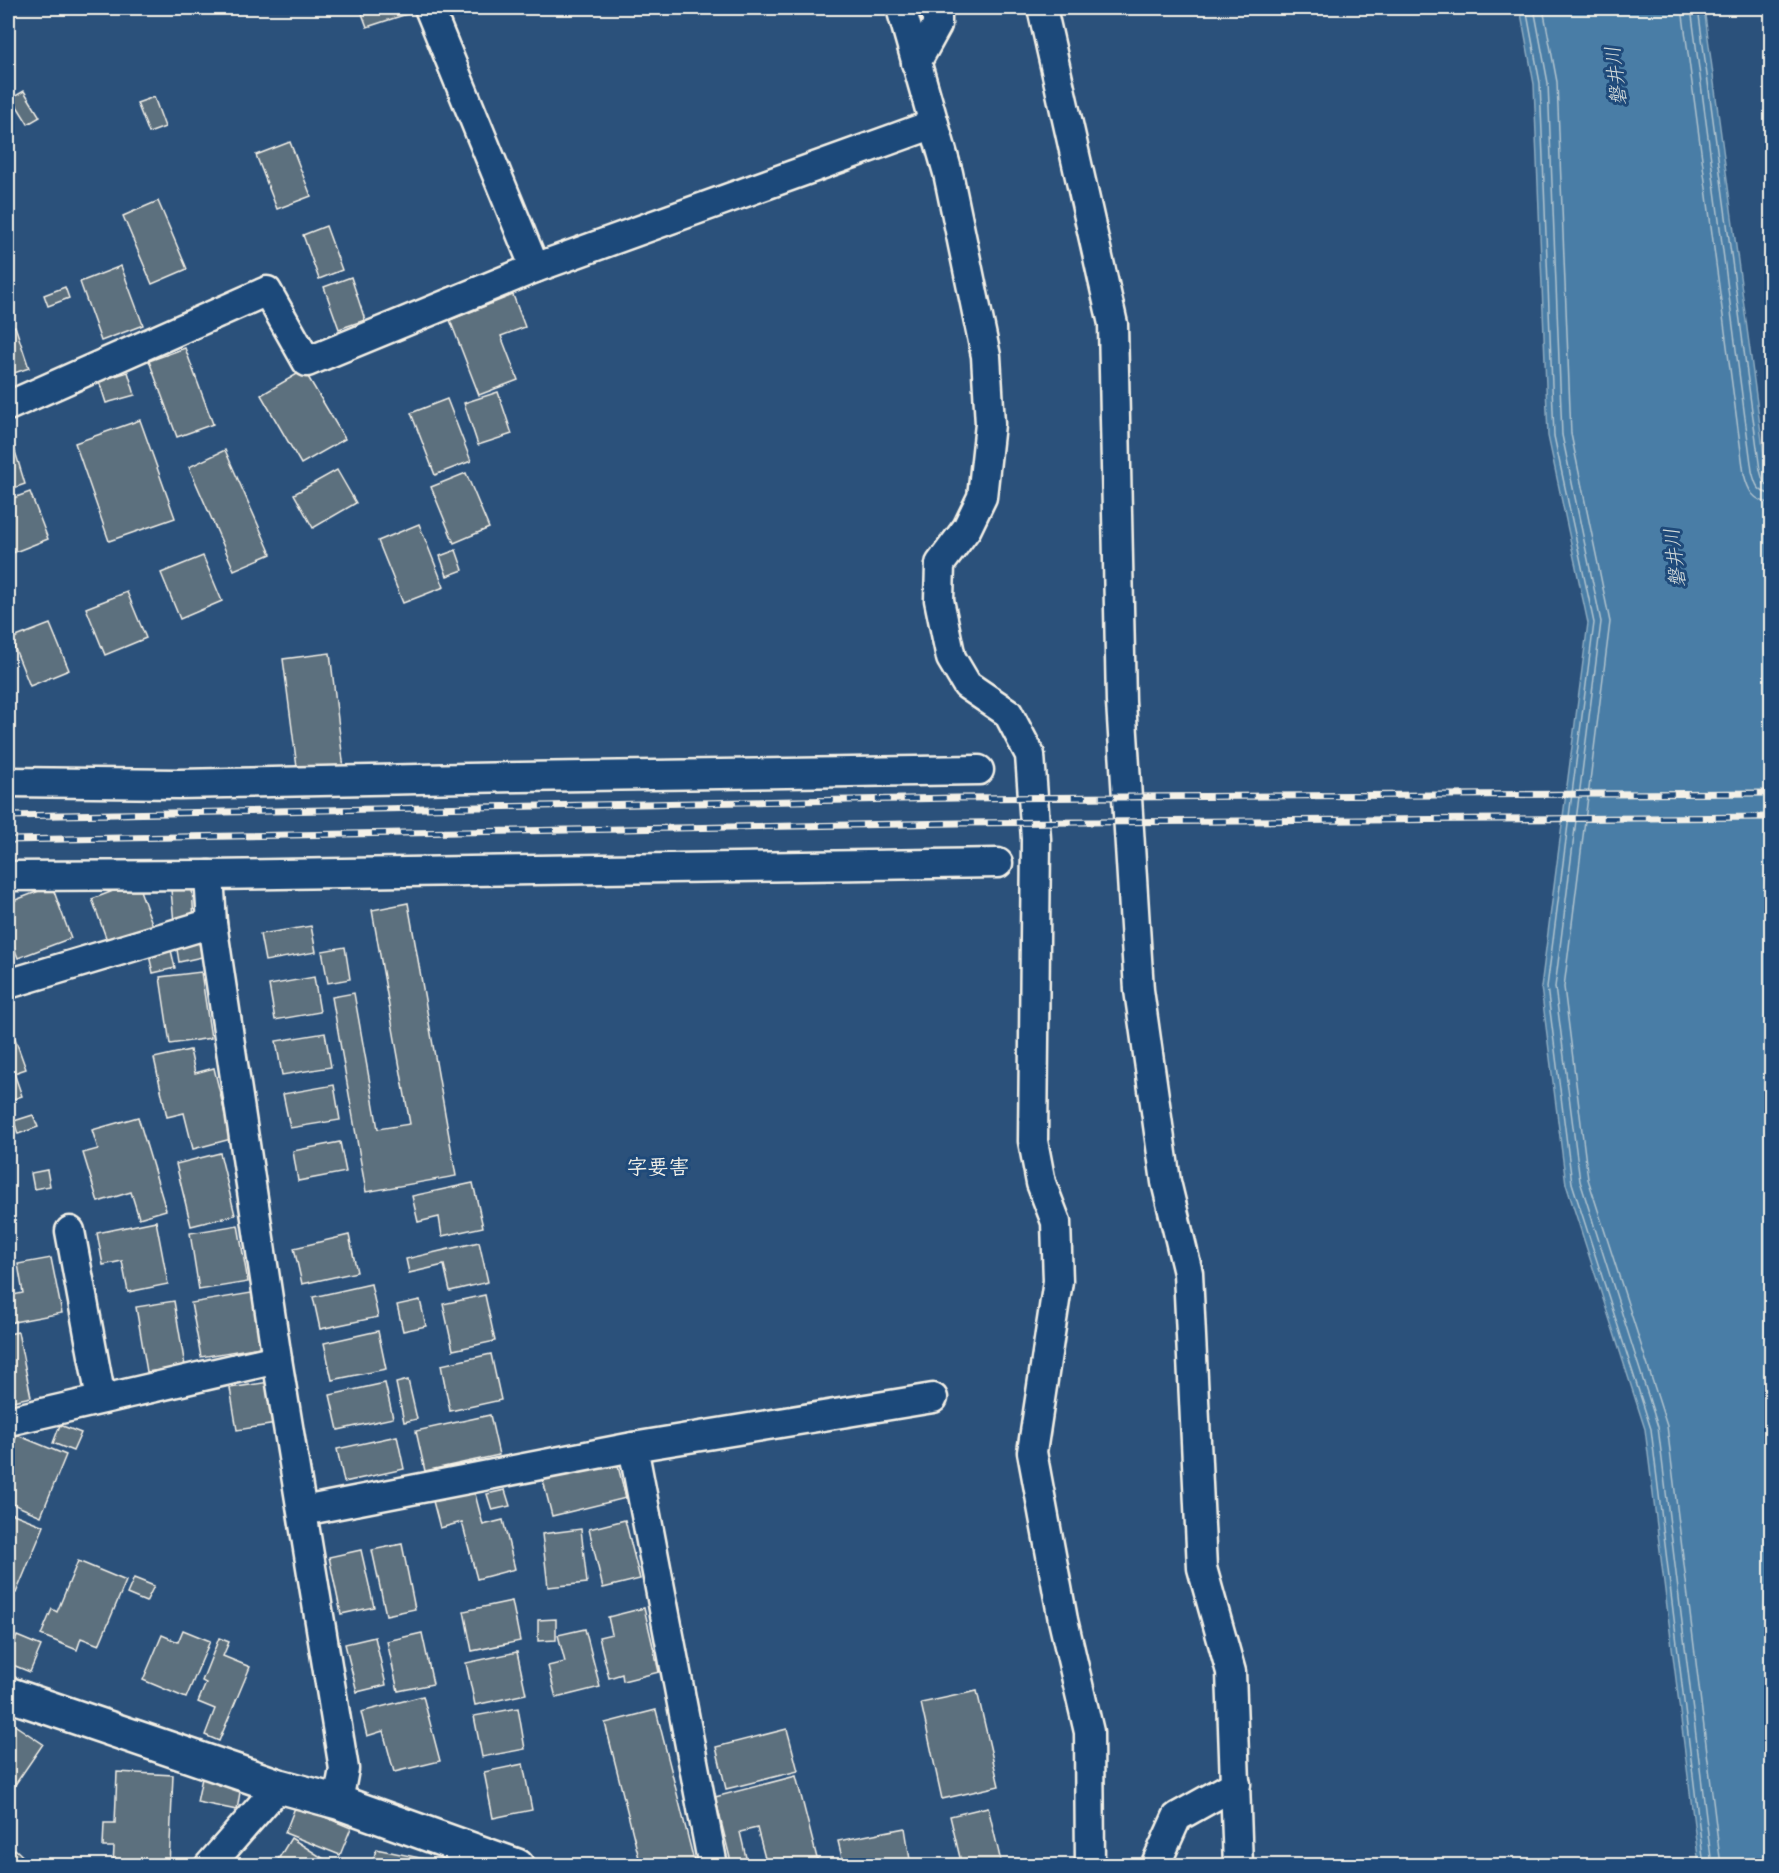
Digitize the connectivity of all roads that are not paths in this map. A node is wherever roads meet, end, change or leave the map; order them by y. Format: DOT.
graph roads {
  1 [pos="429,8"];
  2 [pos="901,8"];
  3 [pos="937,8"];
  4 [pos="1042,8"];
  5 [pos="916,63"];
  6 [pos="934,124"];
  7 [pos="535,268"];
  8 [pos="8,406"];
  9 [pos="979,770"];
  10 [pos="8,782"];
  11 [pos="998,863"];
  12 [pos="209,875"];
  13 [pos="8,876"];
  14 [pos="212,923"];
  15 [pos="8,984"];
  16 [pos="70,1231"];
  17 [pos="277,1359"];
  18 [pos="933,1398"];
  19 [pos="101,1399"];
  20 [pos="8,1421"];
  21 [pos="633,1447"];
  22 [pos="303,1511"];
  23 [pos="8,1694"];
  24 [pos="1236,1784"];
  25 [pos="279,1786"];
  26 [pos="338,1802"];
  27 [pos="461,1856"];
  28 [pos="209,1866"];
  29 [pos="517,1866"];
  30 [pos="713,1866"];
  31 [pos="1090,1866"];
  32 [pos="1155,1866"];
  33 [pos="1238,1866"];
  1 -- 7 [label="street"];
  2 -- 5 [label="street"];
  3 -- 5 [label="street"];
  4 -- 24 [label="street"];
  5 -- 6 [label="street"];
  6 -- 7 [label="street"];
  6 -- 31 [label="street"];
  7 -- 8 [label="street"];
  9 -- 10 [label="street"];
  11 -- 12 [label="street"];
  12 -- 13 [label="street"];
  12 -- 14 [label="street"];
  14 -- 15 [label="street"];
  14 -- 17 [label="street"];
  16 -- 19 [label="street"];
  17 -- 19 [label="street"];
  17 -- 22 [label="street"];
  18 -- 21 [label="street"];
  19 -- 20 [label="street"];
  21 -- 22 [label="street"];
  21 -- 30 [label="street"];
  22 -- 26 [label="street"];
  23 -- 25 [label="street"];
  24 -- 32 [label="street"];
  24 -- 33 [label="street"];
  25 -- 26 [label="street"];
  25 -- 28 [label="street"];
  26 -- 27 [label="street"];
  27 -- 29 [label="street"];
}
